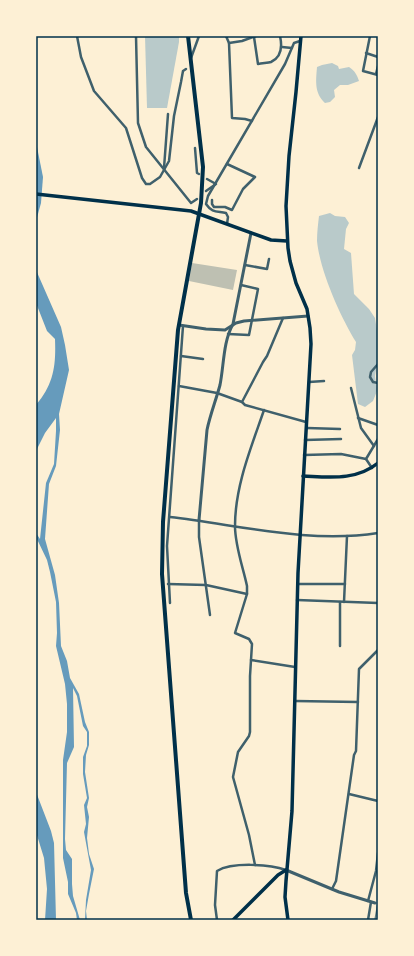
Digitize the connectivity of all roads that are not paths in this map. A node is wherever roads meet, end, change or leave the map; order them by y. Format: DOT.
graph roads {
  1 [pos="77,36"];
  2 [pos="136,36"];
  3 [pos="188,36"];
  4 [pos="199,36"];
  5 [pos="226,36"];
  6 [pos="255,36"];
  7 [pos="280,36"];
  8 [pos="301,36"];
  9 [pos="370,36"];
  10 [pos="301,41"];
  11 [pos="229,43"];
  12 [pos="282,48"];
  13 [pos="292,48"];
  14 [pos="366,53"];
  15 [pos="378,57"];
  16 [pos="190,60"];
  17 [pos="378,66"];
  18 [pos="186,69"];
  19 [pos="377,74"];
  20 [pos="168,114"];
  21 [pos="378,117"];
  22 [pos="252,122"];
  23 [pos="195,148"];
  24 [pos="227,164"];
  25 [pos="359,168"];
  26 [pos="164,170"];
  27 [pos="199,174"];
  28 [pos="207,179"];
  29 [pos="216,184"];
  30 [pos="206,191"];
  31 [pos="36,194"];
  32 [pos="196,199"];
  33 [pos="212,200"];
  34 [pos="218,208"];
  35 [pos="217,212"];
  36 [pos="198,214"];
  37 [pos="227,224"];
  38 [pos="251,233"];
  39 [pos="287,241"];
  40 [pos="269,259"];
  41 [pos="245,265"];
  42 [pos="241,284"];
  43 [pos="308,316"];
  44 [pos="283,318"];
  45 [pos="252,319"];
  46 [pos="233,324"];
  47 [pos="181,325"];
  48 [pos="228,334"];
  49 [pos="181,356"];
  50 [pos="204,359"];
  51 [pos="378,364"];
  52 [pos="324,381"];
  53 [pos="309,382"];
  54 [pos="378,383"];
  55 [pos="179,386"];
  56 [pos="351,388"];
  57 [pos="217,392"];
  58 [pos="242,402"];
  59 [pos="264,410"];
  60 [pos="358,418"];
  61 [pos="307,422"];
  62 [pos="378,425"];
  63 [pos="306,428"];
  64 [pos="340,429"];
  65 [pos="341,439"];
  66 [pos="378,439"];
  67 [pos="305,440"];
  68 [pos="374,446"];
  69 [pos="304,454"];
  70 [pos="366,459"];
  71 [pos="378,464"];
  72 [pos="372,468"];
  73 [pos="303,476"];
  74 [pos="170,517"];
  75 [pos="198,520"];
  76 [pos="235,526"];
  77 [pos="378,533"];
  78 [pos="299,534"];
  79 [pos="347,536"];
  80 [pos="168,584"];
  81 [pos="298,584"];
  82 [pos="345,584"];
  83 [pos="206,585"];
  84 [pos="247,594"];
  85 [pos="297,600"];
  86 [pos="342,602"];
  87 [pos="170,603"];
  88 [pos="378,603"];
  89 [pos="210,615"];
  90 [pos="340,646"];
  91 [pos="378,650"];
  92 [pos="250,660"];
  93 [pos="295,667"];
  94 [pos="294,701"];
  95 [pos="358,702"];
  96 [pos="349,794"];
  97 [pos="378,801"];
  98 [pos="378,853"];
  99 [pos="254,865"];
  100 [pos="286,870"];
  101 [pos="332,889"];
  102 [pos="371,902"];
  103 [pos="191,920"];
  104 [pos="217,920"];
  105 [pos="233,920"];
  106 [pos="288,920"];
  107 [pos="368,920"];
  1 -- 26 [label="street"];
  2 -- 26 [label="street"];
  3 -- 16 [label="highway"];
  4 -- 16 [label="street"];
  5 -- 11 [label="street"];
  6 -- 11 [label="street"];
  6 -- 12 [label="street"];
  7 -- 12 [label="street"];
  8 -- 10 [label="main road"];
  9 -- 14 [label="street"];
  10 -- 13 [label="street"];
  10 -- 39 [label="main road"];
  11 -- 22 [label="street"];
  12 -- 13 [label="street"];
  13 -- 22 [label="street"];
  14 -- 15 [label="street"];
  14 -- 19 [label="street"];
  16 -- 36 [label="highway"];
  17 -- 19 [label="street"];
  18 -- 26 [label="street"];
  20 -- 26 [label="street"];
  21 -- 25 [label="street"];
  22 -- 24 [label="street"];
  23 -- 27 [label="street"];
  24 -- 29 [label="street"];
  24 -- 34 [label="street"];
  26 -- 32 [label="street"];
  28 -- 29 [label="street"];
  29 -- 30 [label="street"];
  29 -- 35 [label="street"];
  31 -- 36 [label="main road"];
  33 -- 34 [label="street"];
  34 -- 35 [label="street"];
  35 -- 37 [label="street"];
  36 -- 37 [label="main road"];
  36 -- 47 [label="highway"];
  37 -- 38 [label="main road"];
  38 -- 39 [label="main road"];
  38 -- 41 [label="street"];
  39 -- 43 [label="main road"];
  40 -- 41 [label="street"];
  41 -- 42 [label="street"];
  42 -- 45 [label="street"];
  42 -- 46 [label="street"];
  43 -- 44 [label="street"];
  43 -- 53 [label="main road"];
  44 -- 45 [label="street"];
  44 -- 58 [label="street"];
  45 -- 46 [label="street"];
  45 -- 48 [label="street"];
  46 -- 47 [label="street"];
  46 -- 48 [label="street"];
  47 -- 49 [label="street"];
  47 -- 103 [label="highway"];
  48 -- 57 [label="street"];
  49 -- 50 [label="street"];
  49 -- 55 [label="street"];
  51 -- 54 [label="street"];
  52 -- 53 [label="street"];
  53 -- 61 [label="main road"];
  55 -- 57 [label="street"];
  55 -- 74 [label="street"];
  56 -- 60 [label="street"];
  57 -- 58 [label="street"];
  57 -- 75 [label="street"];
  58 -- 59 [label="street"];
  59 -- 61 [label="street"];
  59 -- 76 [label="street"];
  60 -- 62 [label="street"];
  60 -- 68 [label="street"];
  61 -- 63 [label="main road"];
  63 -- 64 [label="street"];
  63 -- 67 [label="main road"];
  65 -- 67 [label="street"];
  66 -- 68 [label="street"];
  67 -- 69 [label="main road"];
  68 -- 70 [label="street"];
  69 -- 70 [label="street"];
  69 -- 73 [label="main road"];
  70 -- 72 [label="street"];
  71 -- 72 [label="main road"];
  72 -- 73 [label="main road"];
  73 -- 78 [label="main road"];
  74 -- 75 [label="street"];
  74 -- 80 [label="street"];
  75 -- 76 [label="street"];
  75 -- 83 [label="street"];
  76 -- 78 [label="street"];
  76 -- 84 [label="street"];
  77 -- 79 [label="street"];
  78 -- 79 [label="street"];
  78 -- 81 [label="main road"];
  79 -- 82 [label="street"];
  80 -- 83 [label="street"];
  80 -- 87 [label="street"];
  81 -- 82 [label="street"];
  81 -- 85 [label="main road"];
  82 -- 86 [label="street"];
  83 -- 84 [label="street"];
  83 -- 89 [label="street"];
  84 -- 92 [label="street"];
  85 -- 86 [label="street"];
  85 -- 93 [label="main road"];
  86 -- 88 [label="street"];
  86 -- 90 [label="street"];
  91 -- 95 [label="street"];
  92 -- 93 [label="street"];
  92 -- 99 [label="street"];
  93 -- 94 [label="main road"];
  94 -- 95 [label="street"];
  94 -- 100 [label="main road"];
  95 -- 96 [label="street"];
  96 -- 97 [label="street"];
  96 -- 101 [label="street"];
  98 -- 102 [label="street"];
  99 -- 100 [label="street"];
  99 -- 104 [label="street"];
  100 -- 101 [label="street"];
  100 -- 105 [label="main road"];
  100 -- 106 [label="main road"];
  101 -- 102 [label="street"];
  102 -- 107 [label="street"];
}
